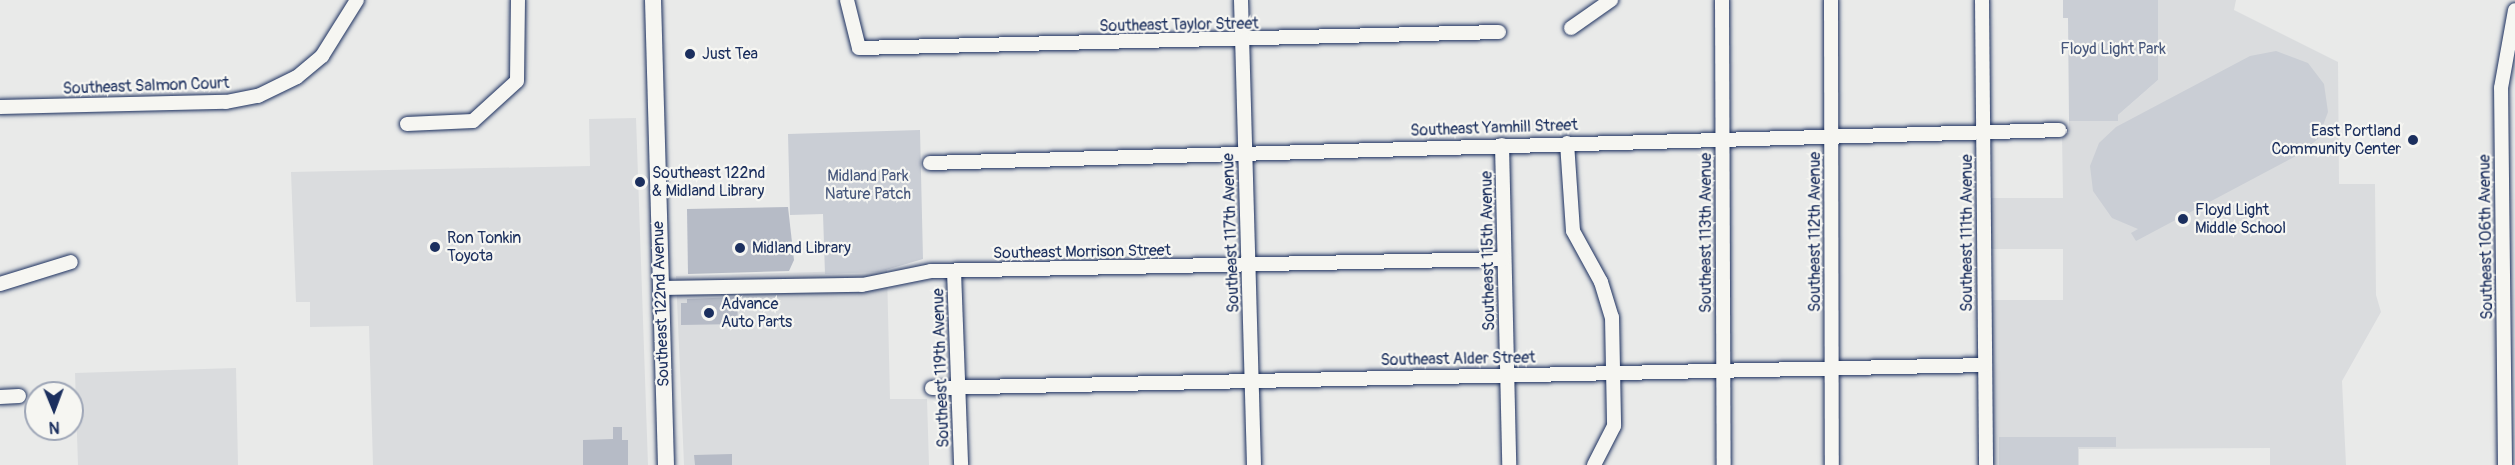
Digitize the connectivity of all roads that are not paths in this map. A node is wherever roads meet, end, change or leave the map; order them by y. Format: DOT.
graph roads {
  1 [pos="357,0"];
  2 [pos="518,0"];
  3 [pos="653,0"];
  4 [pos="847,0"];
  5 [pos="1241,0"];
  6 [pos="1611,0"];
  7 [pos="1722,0"];
  8 [pos="1831,0"];
  9 [pos="1982,0"];
  10 [pos="2515,10"];
  11 [pos="1571,28"];
  12 [pos="1499,32"];
  13 [pos="1242,40"];
  14 [pos="0,107"];
  15 [pos="407,124"];
  16 [pos="2060,130"];
  17 [pos="1983,134"];
  18 [pos="1831,135"];
  19 [pos="1723,138"];
  20 [pos="1567,143"];
  21 [pos="1502,145"];
  22 [pos="1245,152"];
  23 [pos="930,163"];
  24 [pos="1504,259"];
  25 [pos="71,262"];
  26 [pos="1248,266"];
  27 [pos="954,271"];
  28 [pos="0,284"];
  29 [pos="661,288"];
  30 [pos="1985,365"];
  31 [pos="1831,367"];
  32 [pos="1723,369"];
  33 [pos="1614,373"];
  34 [pos="1507,374"];
  35 [pos="1252,381"];
  36 [pos="958,387"];
  37 [pos="932,388"];
  38 [pos="19,396"];
  39 [pos="0,397"];
  40 [pos="666,465"];
  41 [pos="962,465"];
  42 [pos="1254,465"];
  43 [pos="1509,465"];
  44 [pos="1594,465"];
  45 [pos="1724,465"];
  46 [pos="1832,465"];
  47 [pos="1986,465"];
  48 [pos="2505,465"];
  1 -- 14 [label="street, Southeast Salmon Court"];
  2 -- 15 [label="street"];
  3 -- 29 [label="main road, Southeast 122nd Avenue"];
  4 -- 13 [label="street, Southeast Taylor Street"];
  5 -- 13 [label="street, Southeast 117th Avenue"];
  6 -- 11 [label="street"];
  7 -- 19 [label="street, Southeast 113th Avenue"];
  8 -- 18 [label="street, Southeast 112th Avenue"];
  9 -- 17 [label="street, Southeast 111th Avenue"];
  10 -- 48 [label="street, Southeast 106th Avenue"];
  12 -- 13 [label="street, Southeast Taylor Street"];
  13 -- 22 [label="street, Southeast 117th Avenue"];
  16 -- 17 [label="street, Southeast Yamhill Street"];
  17 -- 18 [label="street, Southeast Yamhill Street"];
  17 -- 30 [label="street, Southeast 111th Avenue"];
  18 -- 19 [label="street, Southeast Yamhill Street"];
  18 -- 31 [label="street, Southeast 112th Avenue"];
  19 -- 20 [label="street, Southeast Yamhill Street"];
  19 -- 32 [label="street, Southeast 113th Avenue"];
  20 -- 21 [label="street, Southeast Yamhill Street"];
  20 -- 33 [label="street"];
  21 -- 22 [label="street, Southeast Yamhill Street"];
  21 -- 24 [label="street, Southeast 115th Avenue"];
  22 -- 23 [label="street, Southeast Yamhill Street"];
  22 -- 26 [label="street, Southeast 117th Avenue"];
  24 -- 26 [label="street, Southeast Morrison Street"];
  24 -- 34 [label="street, Southeast 115th Avenue"];
  25 -- 28 [label="street"];
  26 -- 27 [label="street, Southeast Morrison Street"];
  26 -- 35 [label="street, Southeast 117th Avenue"];
  27 -- 29 [label="street, Southeast Morrison Street"];
  27 -- 36 [label="street, Southeast 119th Avenue"];
  29 -- 40 [label="main road, Southeast 122nd Avenue"];
  30 -- 31 [label="street, Southeast Alder Street"];
  30 -- 47 [label="street, Southeast 111th Avenue"];
  31 -- 32 [label="street, Southeast Alder Street"];
  31 -- 46 [label="street, Southeast 112th Avenue"];
  32 -- 33 [label="street, Southeast Alder Street"];
  32 -- 45 [label="street, Southeast 113th Avenue"];
  33 -- 34 [label="street, Southeast Alder Street"];
  33 -- 44 [label="street"];
  34 -- 35 [label="street, Southeast Alder Street"];
  34 -- 43 [label="street, Southeast 115th Avenue"];
  35 -- 36 [label="street, Southeast Alder Street"];
  35 -- 42 [label="street, Southeast 117th Avenue"];
  36 -- 37 [label="street, Southeast Alder Street"];
  36 -- 41 [label="street, Southeast 119th Avenue"];
  38 -- 39 [label="street"];
}
